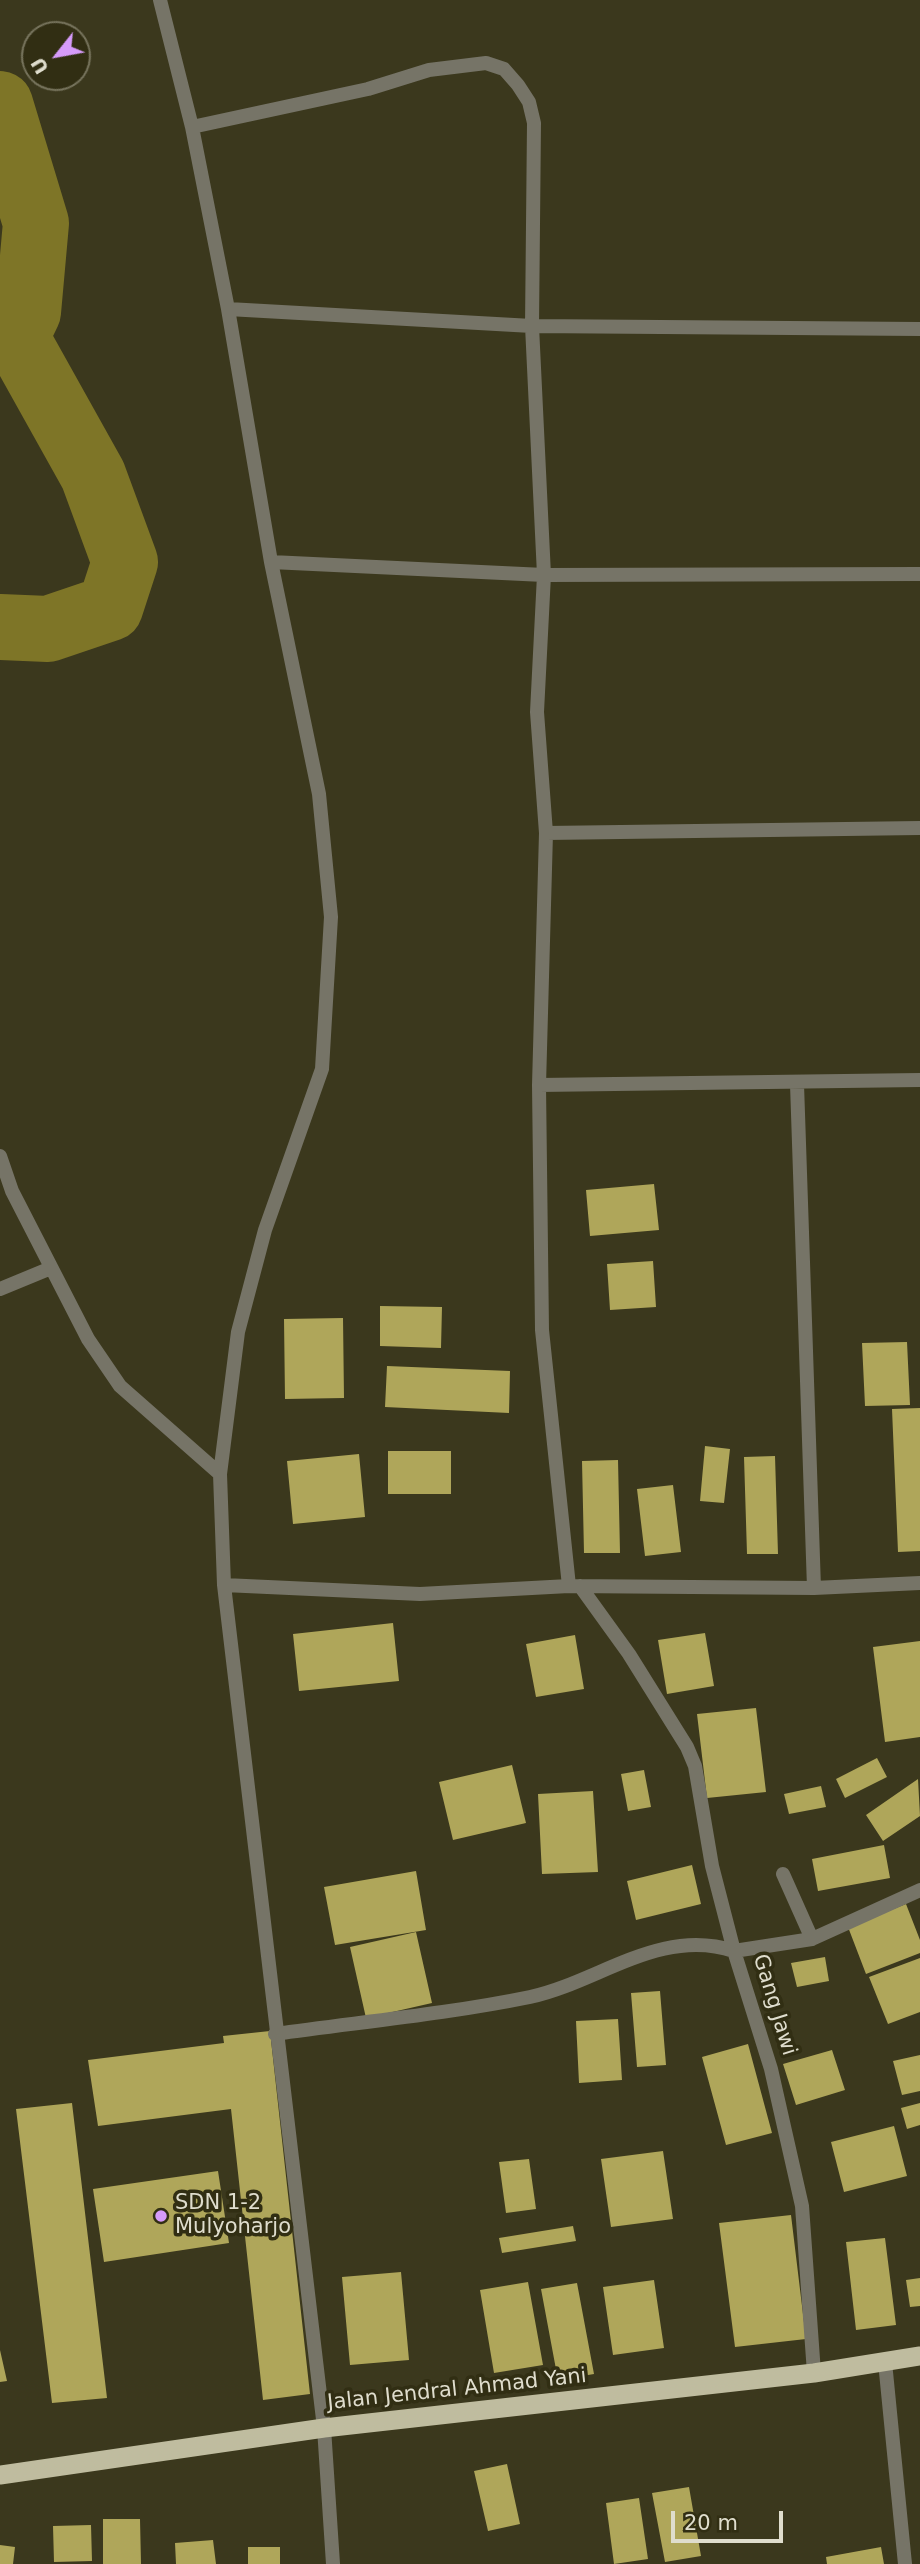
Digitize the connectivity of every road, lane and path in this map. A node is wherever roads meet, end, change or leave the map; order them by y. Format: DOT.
graph roads {
  1 [pos="160,0"];
  2 [pos="192,127"];
  3 [pos="228,309"];
  4 [pos="532,326"];
  5 [pos="920,329"];
  6 [pos="271,562"];
  7 [pos="920,574"];
  8 [pos="544,576"];
  9 [pos="920,828"];
  10 [pos="546,834"];
  11 [pos="920,1080"];
  12 [pos="797,1084"];
  13 [pos="539,1086"];
  14 [pos="0,1156"];
  15 [pos="6,1193"];
  16 [pos="51,1268"];
  17 [pos="0,1289"];
  18 [pos="220,1474"];
  19 [pos="920,1583"];
  20 [pos="223,1585"];
  21 [pos="574,1586"];
  22 [pos="814,1588"];
  23 [pos="783,1874"];
  24 [pos="920,1889"];
  25 [pos="812,1938"];
  26 [pos="734,1951"];
  27 [pos="275,2035"];
  28 [pos="920,2356"];
  29 [pos="885,2362"];
  30 [pos="814,2372"];
  31 [pos="324,2428"];
  32 [pos="0,2475"];
  33 [pos="333,2564"];
  34 [pos="905,2564"];
  1 -- 2 [label="street"];
  2 -- 3 [label="street"];
  2 -- 4 [label="street"];
  3 -- 4 [label="street"];
  3 -- 6 [label="street"];
  4 -- 5 [label="street"];
  4 -- 8 [label="street"];
  6 -- 8 [label="street"];
  6 -- 18 [label="street"];
  7 -- 8 [label="street"];
  8 -- 10 [label="street"];
  9 -- 10 [label="street"];
  10 -- 13 [label="street"];
  11 -- 12 [label="street"];
  12 -- 13 [label="street"];
  12 -- 22 [label="street"];
  13 -- 21 [label="street"];
  14 -- 15 [label="street"];
  15 -- 16 [label="street"];
  16 -- 17 [label="street"];
  16 -- 18 [label="street"];
  18 -- 20 [label="street"];
  19 -- 22 [label="street"];
  20 -- 21 [label="street"];
  20 -- 27 [label="street"];
  21 -- 22 [label="street"];
  21 -- 26 [label="street"];
  23 -- 25 [label="street"];
  24 -- 25 [label="street"];
  25 -- 26 [label="street"];
  26 -- 27 [label="street, Gang Jawi"];
  26 -- 30 [label="street, Gang Jawi"];
  27 -- 31 [label="street"];
  28 -- 29 [label="highway, Jalan Jendral Ahmad Yani"];
  29 -- 30 [label="highway, Jalan Jendral Ahmad Yani"];
  29 -- 34 [label="street"];
  30 -- 31 [label="highway, Jalan Jendral Ahmad Yani"];
  31 -- 32 [label="highway, Jalan Jendral Ahmad Yani"];
  31 -- 33 [label="street"];
}
